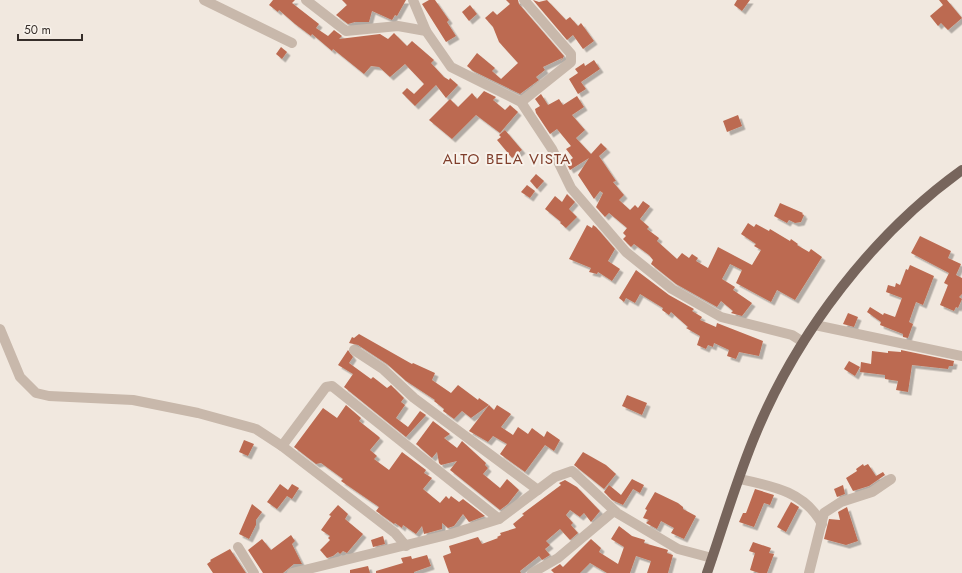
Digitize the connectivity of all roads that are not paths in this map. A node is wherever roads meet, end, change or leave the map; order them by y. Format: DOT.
graph roads {
  1 [pos="204,0"];
  2 [pos="306,0"];
  3 [pos="412,0"];
  4 [pos="524,0"];
  5 [pos="426,31"];
  6 [pos="292,43"];
  7 [pos="521,102"];
  8 [pos="962,170"];
  9 [pos="815,325"];
  10 [pos="0,329"];
  11 [pos="803,342"];
  12 [pos="354,350"];
  13 [pos="962,356"];
  14 [pos="282,446"];
  15 [pos="740,479"];
  16 [pos="891,479"];
  17 [pos="538,490"];
  18 [pos="614,511"];
  19 [pos="820,512"];
  20 [pos="499,519"];
  21 [pos="406,546"];
  22 [pos="238,547"];
  23 [pos="712,558"];
  24 [pos="254,573"];
  25 [pos="292,573"];
  26 [pos="532,573"];
  27 [pos="707,573"];
  28 [pos="809,573"];
  1 -- 6 [label="street"];
  2 -- 5 [label="street"];
  3 -- 5 [label="street"];
  4 -- 7 [label="street"];
  5 -- 7 [label="street"];
  7 -- 11 [label="street"];
  8 -- 9 [label="main road"];
  9 -- 11 [label="main road"];
  9 -- 13 [label="street"];
  10 -- 14 [label="street"];
  11 -- 15 [label="main road"];
  12 -- 17 [label="street"];
  14 -- 20 [label="street"];
  14 -- 21 [label="street"];
  15 -- 19 [label="street"];
  15 -- 23 [label="main road"];
  16 -- 19 [label="street"];
  17 -- 18 [label="street"];
  17 -- 20 [label="street"];
  18 -- 23 [label="street"];
  18 -- 26 [label="street"];
  19 -- 28 [label="street"];
  20 -- 21 [label="street"];
  21 -- 25 [label="street"];
  22 -- 24 [label="street"];
  23 -- 27 [label="main road"];
}
